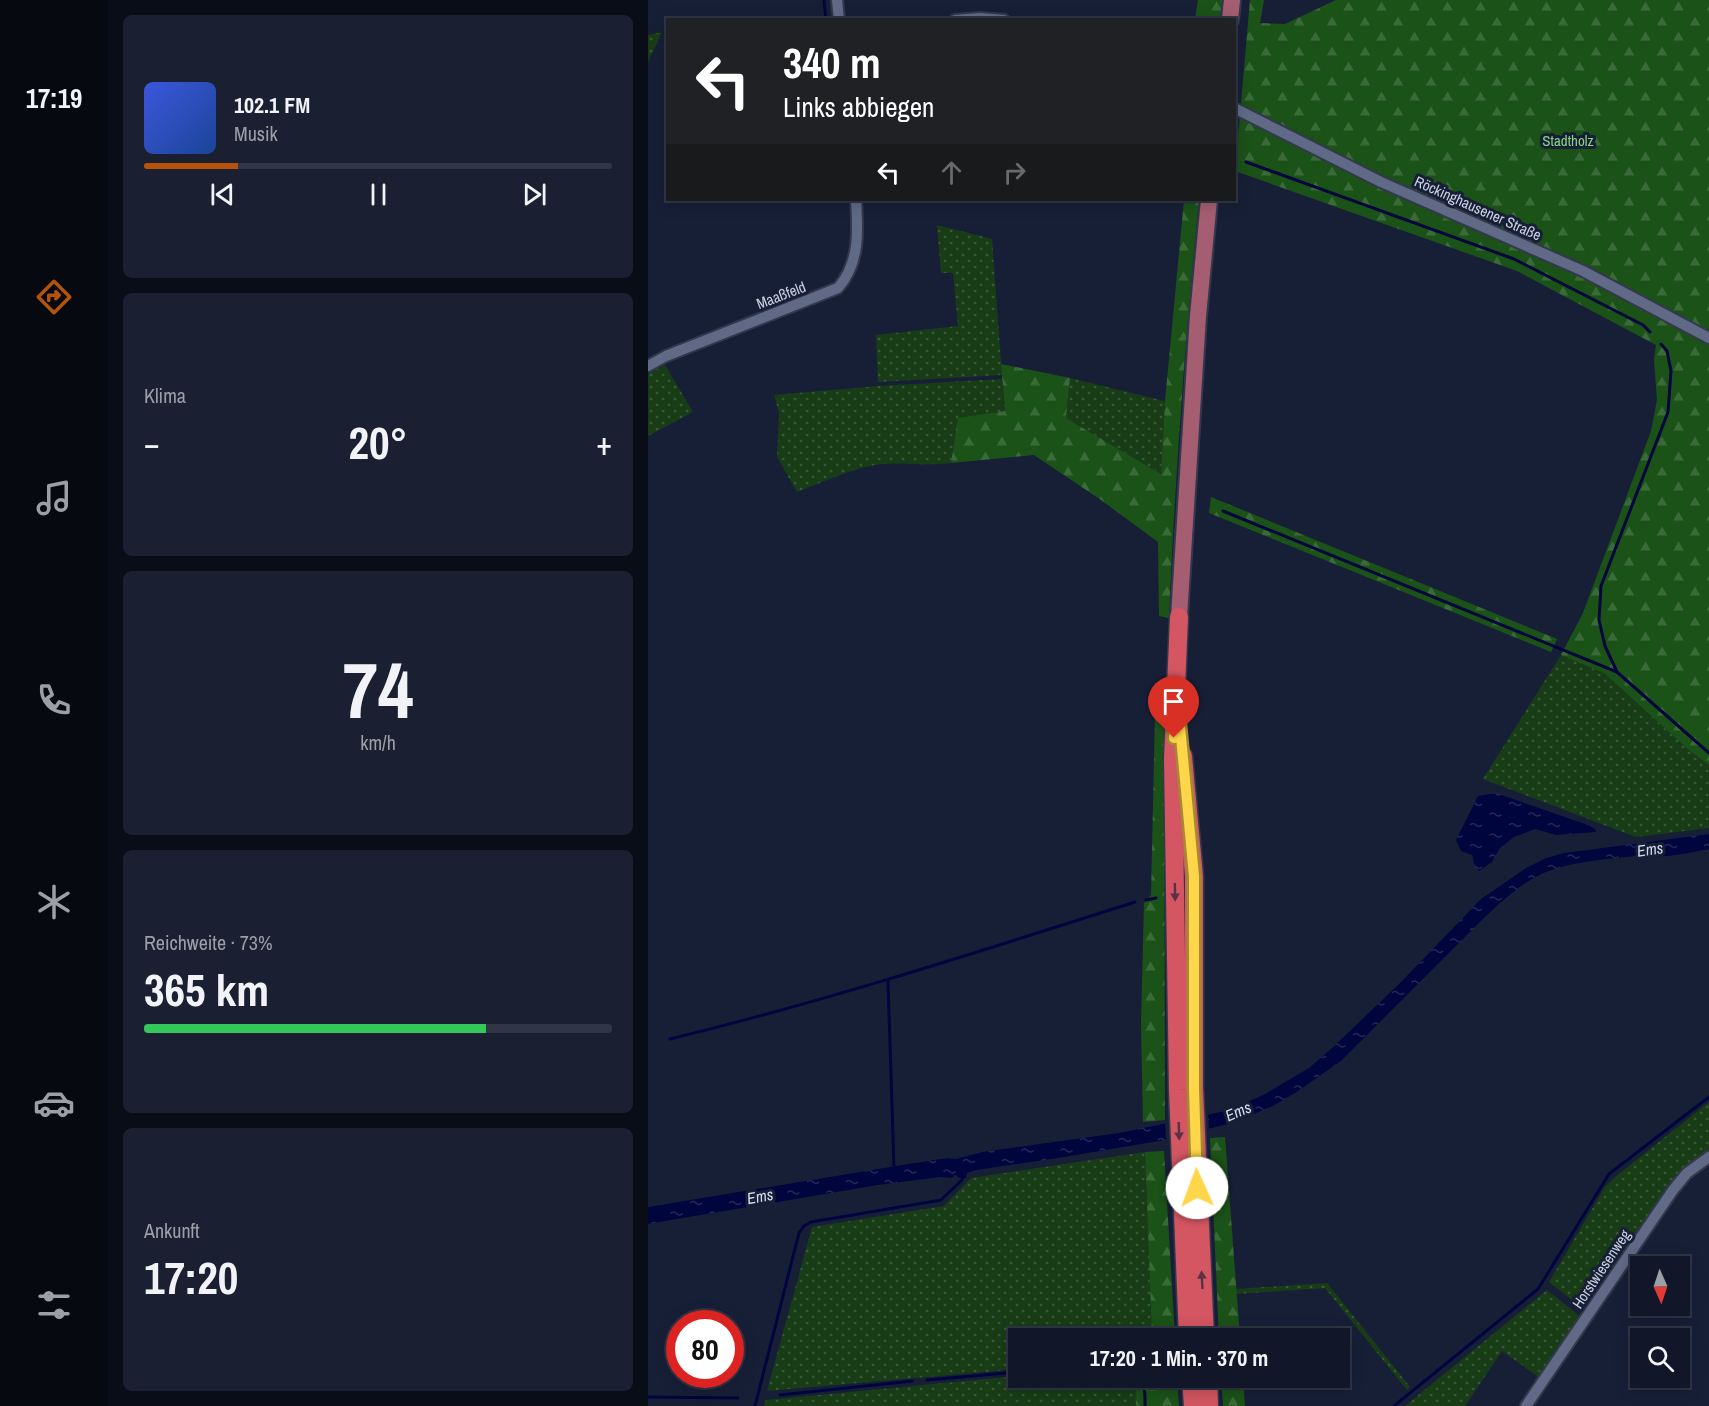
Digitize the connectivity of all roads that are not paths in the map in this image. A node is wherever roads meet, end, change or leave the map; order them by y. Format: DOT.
graph roads {
  1 [pos="837,0"];
  2 [pos="1232,0"];
  3 [pos="839,18"];
  4 [pos="1230,18"];
  5 [pos="1236,109"];
  6 [pos="856,201"];
  7 [pos="1209,201"];
  8 [pos="1709,338"];
  9 [pos="648,366"];
  10 [pos="1179,617"];
  11 [pos="1709,1157"];
  12 [pos="1188,1169"];
  13 [pos="1188,1328"];
  14 [pos="1204,1328"];
  15 [pos="1192,1388"];
  16 [pos="1208,1388"];
  17 [pos="1193,1406"];
  18 [pos="1209,1406"];
  19 [pos="1526,1406"];
  1 -- 3 [label="street"];
  2 -- 4 [label="main road"];
  5 -- 8 [label="street, Röckinghausener Straße"];
  6 -- 9 [label="street, Maaßfeld"];
  7 -- 10 [label="main road"];
  10 -- 12 [label="highway"];
  11 -- 19 [label="street, Horstwiesenweg"];
  12 -- 13 [label="highway"];
  14 -- 12 [label="highway, one-way"];
  15 -- 17 [label="highway"];
  16 -- 18 [label="highway"];
}
